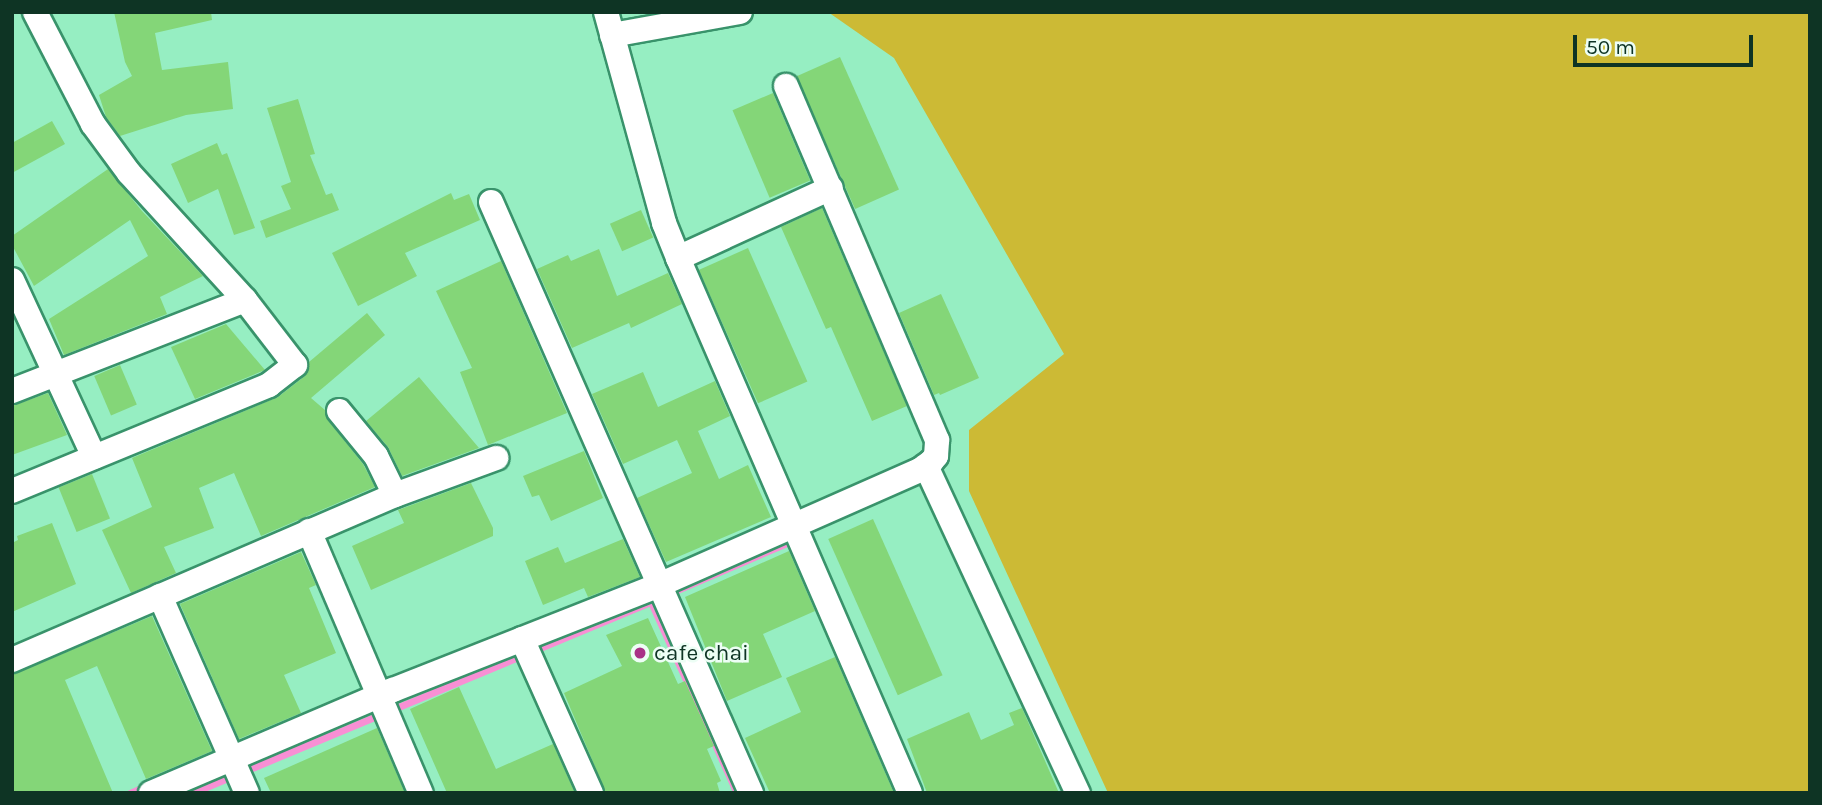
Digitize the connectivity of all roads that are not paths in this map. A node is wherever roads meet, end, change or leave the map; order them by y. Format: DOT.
graph roads {
  1 [pos="35,12"];
  2 [pos="740,12"];
  3 [pos="609,24"];
  4 [pos="786,86"];
  5 [pos="831,188"];
  6 [pos="491,202"];
  7 [pos="678,258"];
  8 [pos="12,280"];
  9 [pos="245,300"];
  10 [pos="54,374"];
  11 [pos="12,391"];
  12 [pos="339,411"];
  13 [pos="94,457"];
  14 [pos="496,458"];
  15 [pos="926,466"];
  16 [pos="12,491"];
  17 [pos="395,495"];
  18 [pos="795,523"];
  19 [pos="309,531"];
  20 [pos="662,592"];
  21 [pos="160,596"];
  22 [pos="522,639"];
  23 [pos="12,660"];
  24 [pos="378,696"];
  25 [pos="231,759"];
  26 [pos="151,793"];
  27 [pos="247,793"];
  28 [pos="421,793"];
  29 [pos="591,793"];
  30 [pos="751,793"];
  31 [pos="910,793"];
  32 [pos="1078,793"];
  1 -- 9 [label="street"];
  2 -- 3 [label="street"];
  3 -- 7 [label="street"];
  4 -- 5 [label="street"];
  5 -- 7 [label="street"];
  5 -- 15 [label="street"];
  6 -- 20 [label="street"];
  7 -- 18 [label="street"];
  8 -- 10 [label="street"];
  9 -- 10 [label="street"];
  9 -- 13 [label="street"];
  10 -- 11 [label="street"];
  10 -- 13 [label="street"];
  12 -- 17 [label="street"];
  13 -- 16 [label="street"];
  14 -- 17 [label="street"];
  15 -- 18 [label="street"];
  15 -- 32 [label="street"];
  17 -- 19 [label="street"];
  18 -- 20 [label="street"];
  18 -- 31 [label="street"];
  19 -- 21 [label="street"];
  19 -- 24 [label="street"];
  20 -- 22 [label="street"];
  20 -- 30 [label="street"];
  21 -- 23 [label="street"];
  21 -- 25 [label="street"];
  22 -- 24 [label="street"];
  22 -- 29 [label="street"];
  24 -- 25 [label="street"];
  24 -- 28 [label="street"];
  25 -- 26 [label="street"];
  25 -- 27 [label="street"];
}
